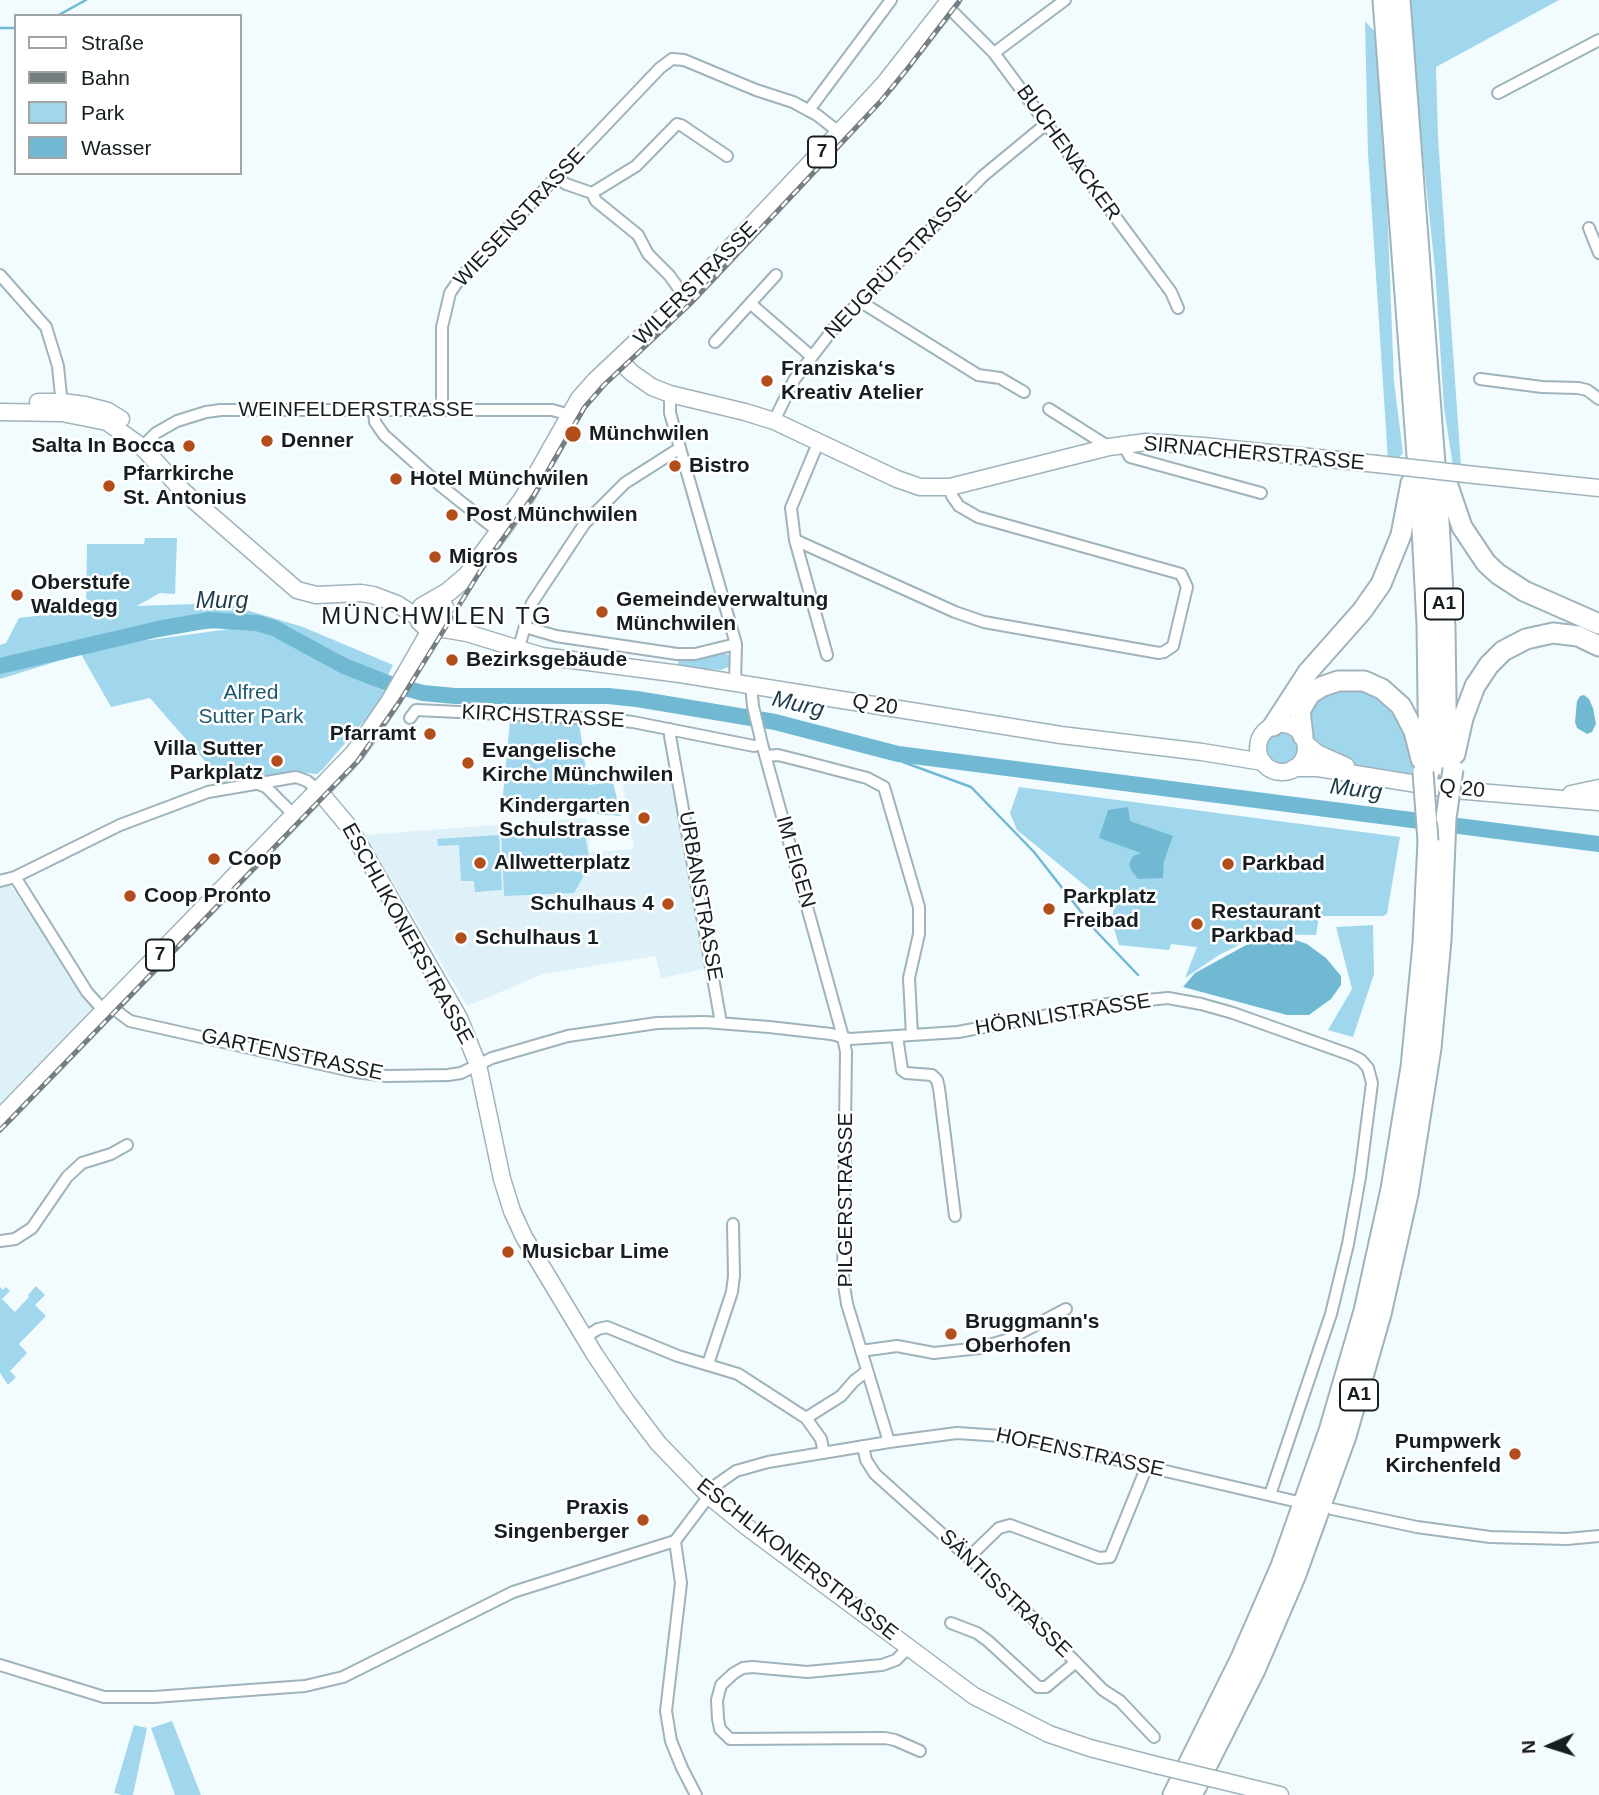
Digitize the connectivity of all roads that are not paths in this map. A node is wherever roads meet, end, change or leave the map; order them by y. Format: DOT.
graph roads {
  1 [pos="891,0"];
  2 [pos="1065,0"];
  3 [pos="1383,0"];
  4 [pos="1400,0"];
  5 [pos="949,3"];
  6 [pos="1599,40"];
  7 [pos="994,53"];
  8 [pos="1498,93"];
  9 [pos="809,110"];
  10 [pos="1046,124"];
  11 [pos="841,133"];
  12 [pos="727,156"];
  13 [pos="556,177"];
  14 [pos="592,193"];
  15 [pos="1589,228"];
  16 [pos="1599,253"];
  17 [pos="0,275"];
  18 [pos="776,275"];
  19 [pos="685,298"];
  20 [pos="861,302"];
  21 [pos="751,304"];
  22 [pos="1178,308"];
  23 [pos="715,342"];
  24 [pos="811,356"];
  25 [pos="619,360"];
  26 [pos="1480,379"];
  27 [pos="1024,392"];
  28 [pos="670,394"];
  29 [pos="1599,399"];
  30 [pos="0,403"];
  31 [pos="62,407"];
  32 [pos="1049,409"];
  33 [pos="374,410"];
  34 [pos="442,410"];
  35 [pos="0,412"];
  36 [pos="570,415"];
  37 [pos="774,421"];
  38 [pos="1425,441"];
  39 [pos="146,443"];
  40 [pos="818,443"];
  41 [pos="1116,446"];
  42 [pos="680,449"];
  43 [pos="950,487"];
  44 [pos="1599,488"];
  45 [pos="1261,493"];
  46 [pos="499,532"];
  47 [pos="795,540"];
  48 [pos="433,616"];
  49 [pos="1599,624"];
  50 [pos="525,626"];
  51 [pos="736,644"];
  52 [pos="1599,646"];
  53 [pos="518,650"];
  54 [pos="827,655"];
  55 [pos="734,683"];
  56 [pos="751,685"];
  57 [pos="410,718"];
  58 [pos="670,729"];
  59 [pos="1267,731"];
  60 [pos="1304,739"];
  61 [pos="762,744"];
  62 [pos="1202,752"];
  63 [pos="766,756"];
  64 [pos="1263,762"];
  65 [pos="1294,768"];
  66 [pos="1438,771"];
  67 [pos="1371,775"];
  68 [pos="256,783"];
  69 [pos="1599,788"];
  70 [pos="319,791"];
  71 [pos="1553,797"];
  72 [pos="1599,802"];
  73 [pos="295,816"];
  74 [pos="1437,842"];
  75 [pos="5,876"];
  76 [pos="107,1009"];
  77 [pos="721,1023"];
  78 [pos="912,1035"];
  79 [pos="897,1036"];
  80 [pos="844,1037"];
  81 [pos="478,1065"];
  82 [pos="0,1119"];
  83 [pos="127,1145"];
  84 [pos="955,1216"];
  85 [pos="733,1224"];
  86 [pos="0,1241"];
  87 [pos="1066,1309"];
  88 [pos="585,1337"];
  89 [pos="861,1351"];
  90 [pos="708,1364"];
  91 [pos="867,1371"];
  92 [pos="806,1418"];
  93 [pos="889,1441"];
  94 [pos="863,1446"];
  95 [pos="824,1453"];
  96 [pos="1147,1466"];
  97 [pos="708,1494"];
  98 [pos="1270,1495"];
  99 [pos="1294,1501"];
  100 [pos="1332,1508"];
  101 [pos="1599,1536"];
  102 [pos="675,1541"];
  103 [pos="970,1558"];
  104 [pos="951,1623"];
  105 [pos="909,1647"];
  106 [pos="1076,1662"];
  107 [pos="0,1665"];
  108 [pos="1154,1737"];
  109 [pos="920,1751"];
  110 [pos="1234,1787"];
  111 [pos="696,1795"];
  112 [pos="1173,1795"];
  113 [pos="1192,1795"];
  114 [pos="1280,1795"];
  1 -- 9 [label="street"];
  2 -- 7 [label="street"];
  3 -- 38 [label="highway, A1"];
  4 -- 38 [label="highway, A1"];
  5 -- 7 [label="street, BUCHENACKER"];
  5 -- 11 [label="main road, WILERSTRASSE / 7"];
  6 -- 8 [label="street"];
  7 -- 10 [label="street, BUCHENACKER"];
  9 -- 11 [label="street"];
  9 -- 13 [label="street, WIESENSTRASSE"];
  10 -- 20 [label="street, NEUGRÜTSTRASSE"];
  10 -- 22 [label="street, BUCHENACKER"];
  11 -- 19 [label="main road, WILERSTRASSE / 7"];
  12 -- 14 [label="street"];
  13 -- 14 [label="street"];
  13 -- 34 [label="street, WIESENSTRASSE"];
  14 -- 19 [label="street"];
  15 -- 16 [label="street"];
  17 -- 31 [label="street"];
  18 -- 21 [label="street"];
  19 -- 25 [label="main road, WILERSTRASSE / 7"];
  20 -- 24 [label="street, NEUGRÜTSTRASSE"];
  20 -- 27 [label="street"];
  21 -- 23 [label="street"];
  21 -- 24 [label="street"];
  24 -- 37 [label="street, NEUGRÜTSTRASSE"];
  25 -- 28 [label="main road, SIRNACHERSTRASSE"];
  25 -- 36 [label="main road, WILERSTRASSE / 7"];
  26 -- 29 [label="street"];
  28 -- 37 [label="main road, SIRNACHERSTRASSE"];
  28 -- 42 [label="street"];
  30 -- 31 [label="main road"];
  31 -- 35 [label="main road"];
  31 -- 39 [label="main road"];
  32 -- 41 [label="street"];
  33 -- 34 [label="street, WEINFELDERSTRASSE"];
  33 -- 39 [label="street, WEINFELDERSTRASSE"];
  33 -- 46 [label="street"];
  34 -- 36 [label="street, WEINFELDERSTRASSE"];
  36 -- 46 [label="main road, WILERSTRASSE / 7"];
  37 -- 40 [label="main road, SIRNACHERSTRASSE"];
  38 -- 49 [label="highway, A1"];
  38 -- 59 [label="highway, A1"];
  38 -- 66 [label="highway, A1"];
  39 -- 48 [label="main road, Q 20"];
  40 -- 43 [label="main road, SIRNACHERSTRASSE"];
  40 -- 47 [label="street"];
  41 -- 43 [label="main road, SIRNACHERSTRASSE"];
  41 -- 44 [label="main road, SIRNACHERSTRASSE, bridge"];
  41 -- 45 [label="street"];
  42 -- 50 [label="street"];
  42 -- 51 [label="street"];
  43 -- 47 [label="street"];
  46 -- 48 [label="main road, WILERSTRASSE / 7"];
  47 -- 54 [label="street"];
  48 -- 53 [label="main road, Q 20"];
  48 -- 70 [label="main road, 7"];
  50 -- 51 [label="street"];
  50 -- 53 [label="street"];
  51 -- 55 [label="street"];
  52 -- 66 [label="highway, A1"];
  53 -- 55 [label="main road, Q 20"];
  55 -- 56 [label="main road, Q 20"];
  56 -- 61 [label="street, IM EIGEN"];
  56 -- 62 [label="main road, Q 20"];
  57 -- 58 [label="street, KIRCHSTRASSE"];
  58 -- 61 [label="street, KIRCHSTRASSE"];
  58 -- 77 [label="street, URBANSTRASSE"];
  59 -- 60 [label="main road, Q 20"];
  59 -- 62 [label="main road, Q 20"];
  59 -- 64 [label="main road"];
  60 -- 65 [label="main road"];
  60 -- 66 [label="highway, A1"];
  60 -- 67 [label="main road, Q 20"];
  61 -- 63 [label="street, IM EIGEN"];
  62 -- 64 [label="main road, Q 20"];
  63 -- 78 [label="street"];
  63 -- 80 [label="street, IM EIGEN"];
  64 -- 65 [label="main road, Q 20"];
  65 -- 67 [label="main road, Q 20"];
  66 -- 74 [label="highway, A1, bridge"];
  66 -- 74 [label="highway, A1, bridge"];
  67 -- 71 [label="main road, Q 20"];
  68 -- 70 [label="street"];
  68 -- 73 [label="street"];
  68 -- 75 [label="street"];
  69 -- 71 [label="main road, Q 20"];
  70 -- 73 [label="main road, 7"];
  70 -- 81 [label="main road, ESCHLIKONERSTRASSE"];
  71 -- 72 [label="main road, Q 20"];
  73 -- 76 [label="main road, 7"];
  74 -- 112 [label="highway, A1"];
  74 -- 113 [label="highway, A1"];
  75 -- 76 [label="street"];
  76 -- 81 [label="street, GARTENSTRASSE"];
  76 -- 82 [label="main road, 7"];
  77 -- 80 [label="street, HÖRNLISTRASSE"];
  77 -- 81 [label="street, HÖRNLISTRASSE"];
  78 -- 79 [label="street, HÖRNLISTRASSE"];
  78 -- 98 [label="street, HÖRNLISTRASSE"];
  79 -- 80 [label="street, HÖRNLISTRASSE"];
  79 -- 84 [label="street"];
  80 -- 89 [label="street, PILGERSTRASSE"];
  81 -- 88 [label="main road, ESCHLIKONERSTRASSE"];
  83 -- 86 [label="street"];
  85 -- 90 [label="street"];
  87 -- 89 [label="street"];
  88 -- 90 [label="street"];
  88 -- 97 [label="main road, ESCHLIKONERSTRASSE"];
  89 -- 91 [label="street, PILGERSTRASSE"];
  90 -- 92 [label="street"];
  91 -- 92 [label="street"];
  91 -- 93 [label="street, PILGERSTRASSE"];
  92 -- 95 [label="street"];
  93 -- 94 [label="street, HOFENSTRASSE"];
  93 -- 96 [label="street, HOFENSTRASSE"];
  94 -- 95 [label="street, HOFENSTRASSE"];
  94 -- 103 [label="street, SÄNTISSTRASSE"];
  95 -- 97 [label="street, HOFENSTRASSE"];
  96 -- 98 [label="street, HOFENSTRASSE"];
  96 -- 103 [label="street"];
  97 -- 102 [label="street, HOFENSTRASSE"];
  97 -- 105 [label="main road, ESCHLIKONERSTRASSE"];
  98 -- 99 [label="street, HOFENSTRASSE"];
  100 -- 101 [label="street"];
  102 -- 107 [label="street"];
  102 -- 111 [label="street"];
  103 -- 106 [label="street, SÄNTISSTRASSE"];
  104 -- 106 [label="street"];
  105 -- 109 [label="street"];
  105 -- 110 [label="main road, ESCHLIKONERSTRASSE, bridge"];
  106 -- 108 [label="street, SÄNTISSTRASSE"];
  110 -- 114 [label="main road, ESCHLIKONERSTRASSE"];
}
